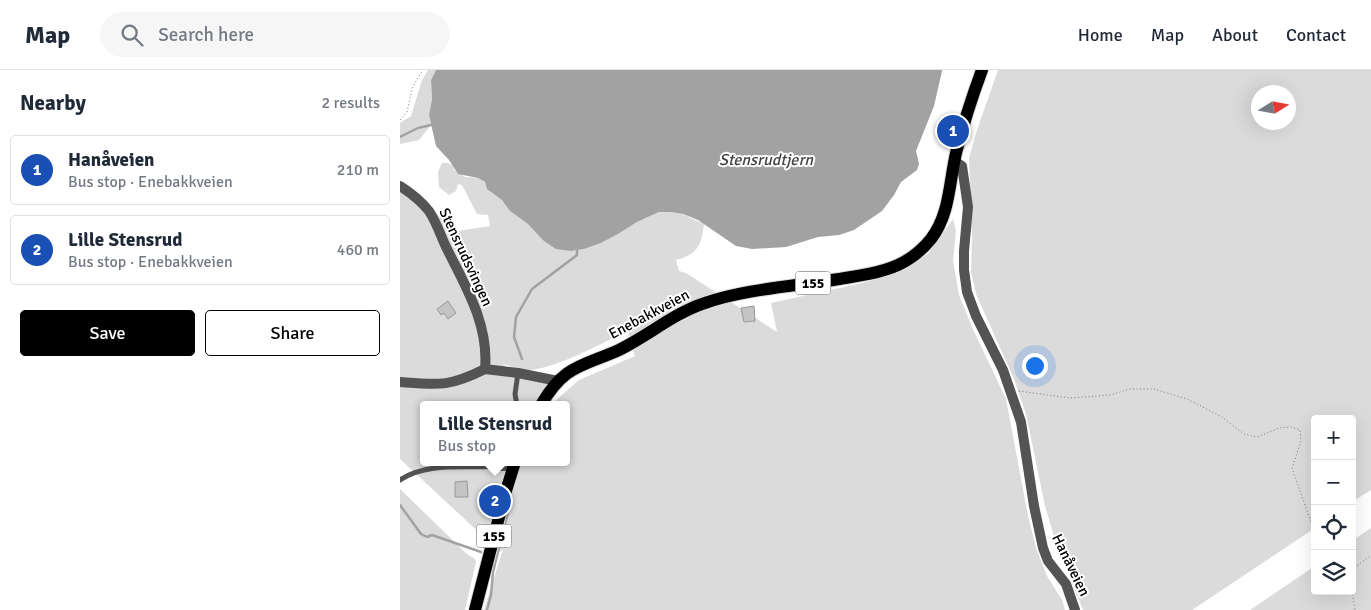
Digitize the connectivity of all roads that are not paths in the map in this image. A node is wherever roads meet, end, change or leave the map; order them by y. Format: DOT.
graph roads {
  1 [pos="982,70"];
  2 [pos="954,161"];
  3 [pos="400,186"];
  4 [pos="485,369"];
  5 [pos="518,373"];
  6 [pos="558,381"];
  7 [pos="400,382"];
  8 [pos="516,401"];
  9 [pos="544,401"];
  10 [pos="470,466"];
  11 [pos="509,466"];
  12 [pos="400,480"];
  13 [pos="475,610"];
  14 [pos="1075,610"];
  1 -- 2 [label="main road, Enebakkveien / 155"];
  2 -- 6 [label="main road, Enebakkveien / 155"];
  2 -- 14 [label="street, Hanåveien"];
  3 -- 4 [label="street, Stensrudsvingen"];
  4 -- 5 [label="street"];
  4 -- 7 [label="street"];
  5 -- 6 [label="street"];
  5 -- 8 [label="lane"];
  6 -- 9 [label="main road, Enebakkveien / 155"];
  10 -- 12 [label="lane"];
  11 -- 13 [label="main road, 155"];
}
